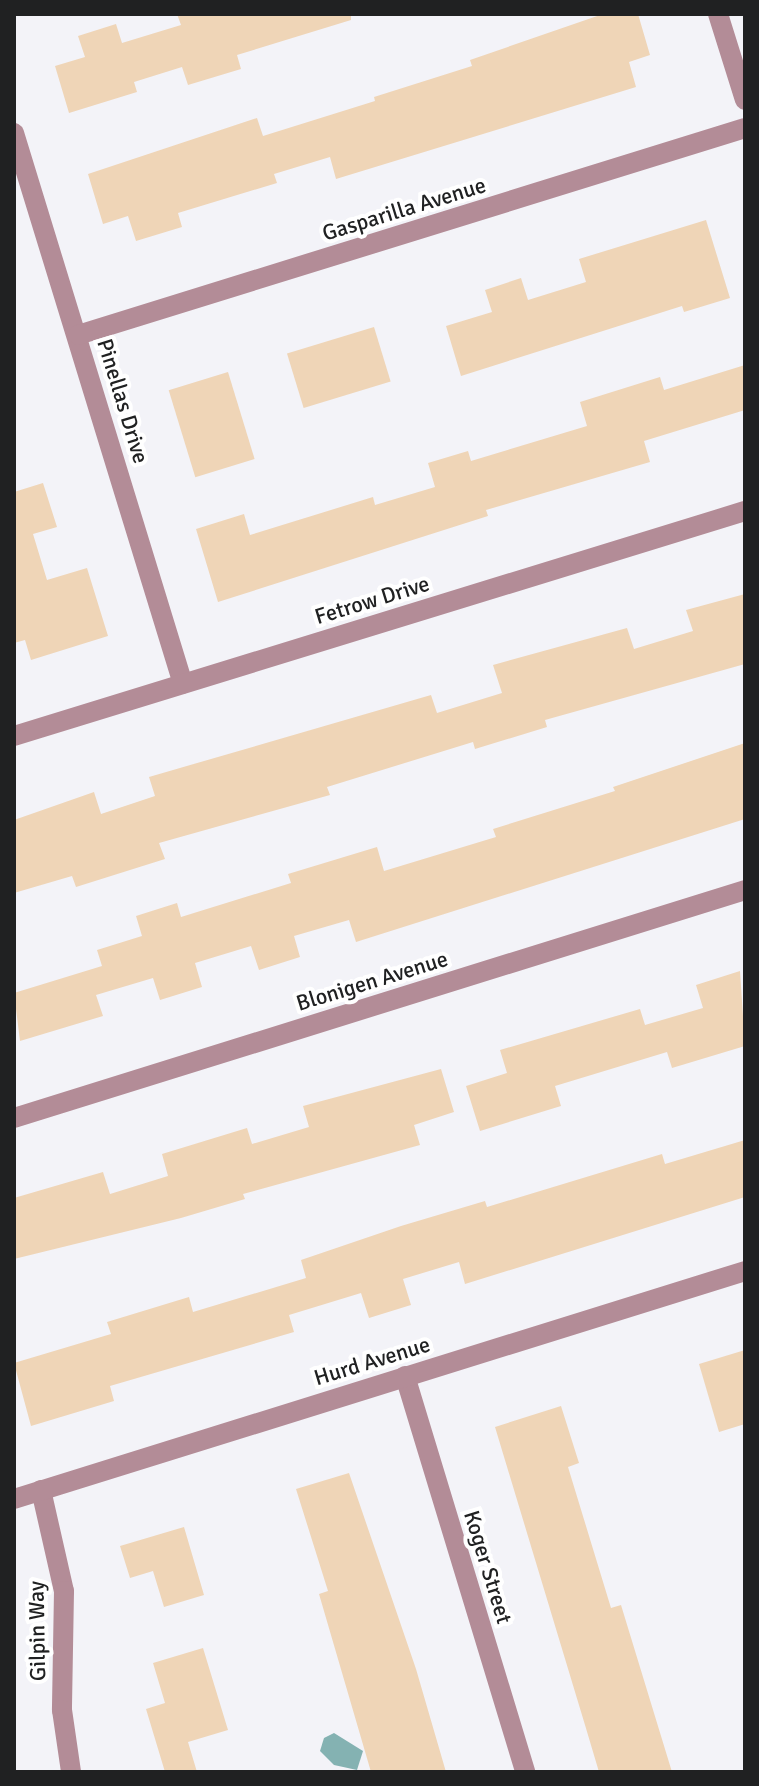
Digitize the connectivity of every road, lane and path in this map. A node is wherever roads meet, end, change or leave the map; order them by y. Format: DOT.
graph roads {
  1 [pos="718,14"];
  2 [pos="745,100"];
  3 [pos="745,128"];
  4 [pos="14,133"];
  5 [pos="78,335"];
  6 [pos="745,511"];
  7 [pos="183,684"];
  8 [pos="14,736"];
  9 [pos="745,890"];
  10 [pos="14,1118"];
  11 [pos="745,1271"];
  12 [pos="405,1376"];
  13 [pos="41,1490"];
  14 [pos="14,1499"];
  15 [pos="71,1772"];
  16 [pos="525,1772"];
  1 -- 2 [label="street"];
  3 -- 5 [label="street, Gasparilla Avenue"];
  4 -- 5 [label="street, Pinellas Drive"];
  5 -- 7 [label="street, Pinellas Drive"];
  6 -- 7 [label="street, Fetrow Drive"];
  7 -- 8 [label="street, Fetrow Drive"];
  9 -- 10 [label="street, Blonigen Avenue"];
  11 -- 12 [label="street, Hurd Avenue"];
  12 -- 13 [label="street, Hurd Avenue"];
  12 -- 16 [label="street, Koger Street"];
  13 -- 14 [label="street, Hurd Avenue"];
  13 -- 15 [label="street, Gilpin Way"];
}
